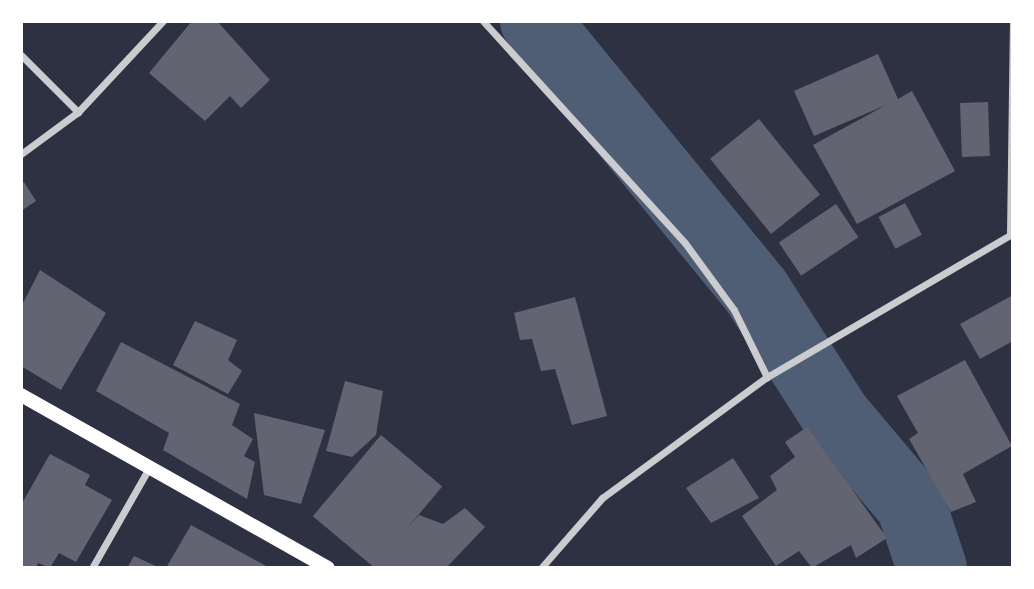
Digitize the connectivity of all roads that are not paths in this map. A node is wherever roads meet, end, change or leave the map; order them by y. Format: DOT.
graph roads {
  1 [pos="163,21"];
  2 [pos="483,21"];
  3 [pos="1013,21"];
  4 [pos="21,55"];
  5 [pos="78,112"];
  6 [pos="21,154"];
  7 [pos="1012,234"];
  8 [pos="767,377"];
  9 [pos="23,401"];
  10 [pos="149,468"];
  11 [pos="92,568"];
  12 [pos="328,568"];
  13 [pos="541,568"];
  1 -- 5 [label="street"];
  2 -- 8 [label="street"];
  3 -- 7 [label="street"];
  4 -- 5 [label="street"];
  5 -- 6 [label="street"];
  7 -- 8 [label="street"];
  8 -- 13 [label="street"];
  9 -- 10 [label="main road"];
  10 -- 11 [label="street"];
  10 -- 12 [label="main road"];
}
